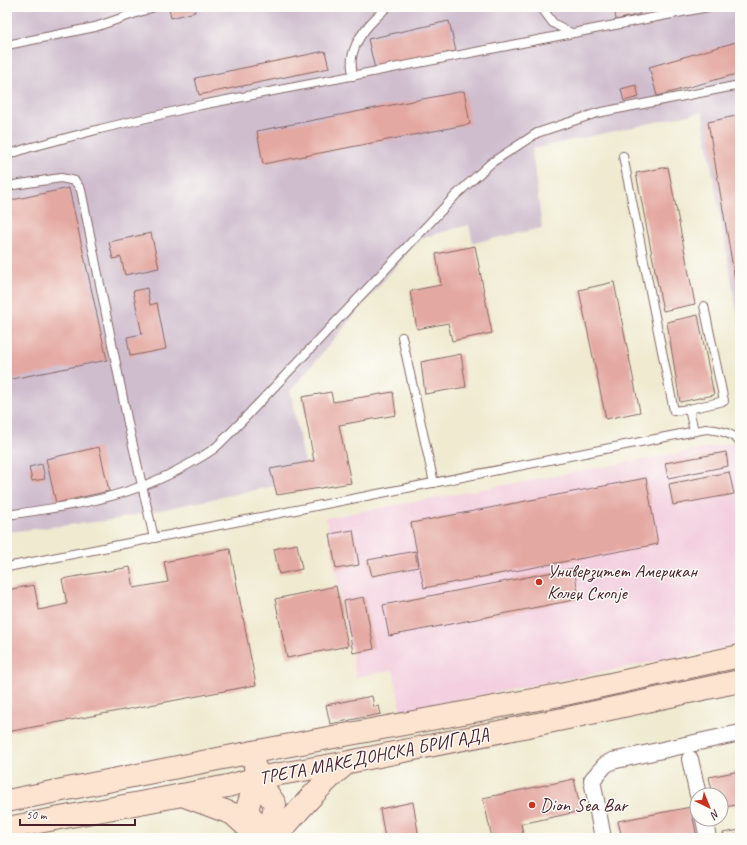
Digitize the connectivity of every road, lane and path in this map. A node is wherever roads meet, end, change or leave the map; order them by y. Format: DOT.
graph roads {
  1 [pos="154,7"];
  2 [pos="387,7"];
  3 [pos="540,7"];
  4 [pos="708,7"];
  5 [pos="571,33"];
  6 [pos="7,45"];
  7 [pos="353,76"];
  8 [pos="740,85"];
  9 [pos="7,155"];
  10 [pos="623,156"];
  11 [pos="7,186"];
  12 [pos="704,306"];
  13 [pos="402,337"];
  14 [pos="689,408"];
  15 [pos="694,432"];
  16 [pos="740,442"];
  17 [pos="434,483"];
  18 [pos="143,486"];
  19 [pos="7,516"];
  20 [pos="154,538"];
  21 [pos="7,567"];
  22 [pos="740,656"];
  23 [pos="736,684"];
  24 [pos="740,733"];
  25 [pos="253,752"];
  26 [pos="690,759"];
  27 [pos="349,762"];
  28 [pos="257,778"];
  29 [pos="696,787"];
  30 [pos="182,795"];
  31 [pos="7,801"];
  32 [pos="706,827"];
  33 [pos="7,828"];
  34 [pos="259,838"];
  35 [pos="263,838"];
  36 [pos="269,838"];
  37 [pos="275,838"];
  38 [pos="603,838"];
  39 [pos="708,838"];
  1 -- 6 [label="lane"];
  2 -- 7 [label="lane"];
  3 -- 5 [label="lane"];
  4 -- 5 [label="lane"];
  5 -- 7 [label="lane"];
  7 -- 9 [label="lane"];
  8 -- 18 [label="lane"];
  10 -- 14 [label="lane"];
  11 -- 18 [label="lane"];
  12 -- 14 [label="lane"];
  13 -- 17 [label="lane"];
  14 -- 15 [label="lane"];
  15 -- 16 [label="lane"];
  15 -- 17 [label="lane"];
  17 -- 20 [label="lane"];
  18 -- 19 [label="lane"];
  18 -- 20 [label="lane"];
  20 -- 21 [label="lane"];
  22 -- 25 [label="street, ТРЕТА МАКЕДОНСКА БРИГАДА"];
  23 -- 27 [label="street, ТРЕТА МАКЕДОНСКА БРИГАДА"];
  24 -- 38 [label="street"];
  25 -- 28 [label="street"];
  25 -- 31 [label="street, ТРЕТА МАКЕДОНСКА БРИГАДА"];
  26 -- 29 [label="street"];
  27 -- 28 [label="street, ТРЕТА МАКЕДОНСКА БРИГАДА"];
  27 -- 37 [label="street"];
  28 -- 30 [label="street, ТРЕТА МАКЕДОНСКА БРИГАДА"];
  28 -- 35 [label="street"];
  28 -- 36 [label="street"];
  30 -- 33 [label="street, ТРЕТА МАКЕДОНСКА БРИГАДА"];
  30 -- 34 [label="street"];
  32 -- 39 [label="street"];
}
